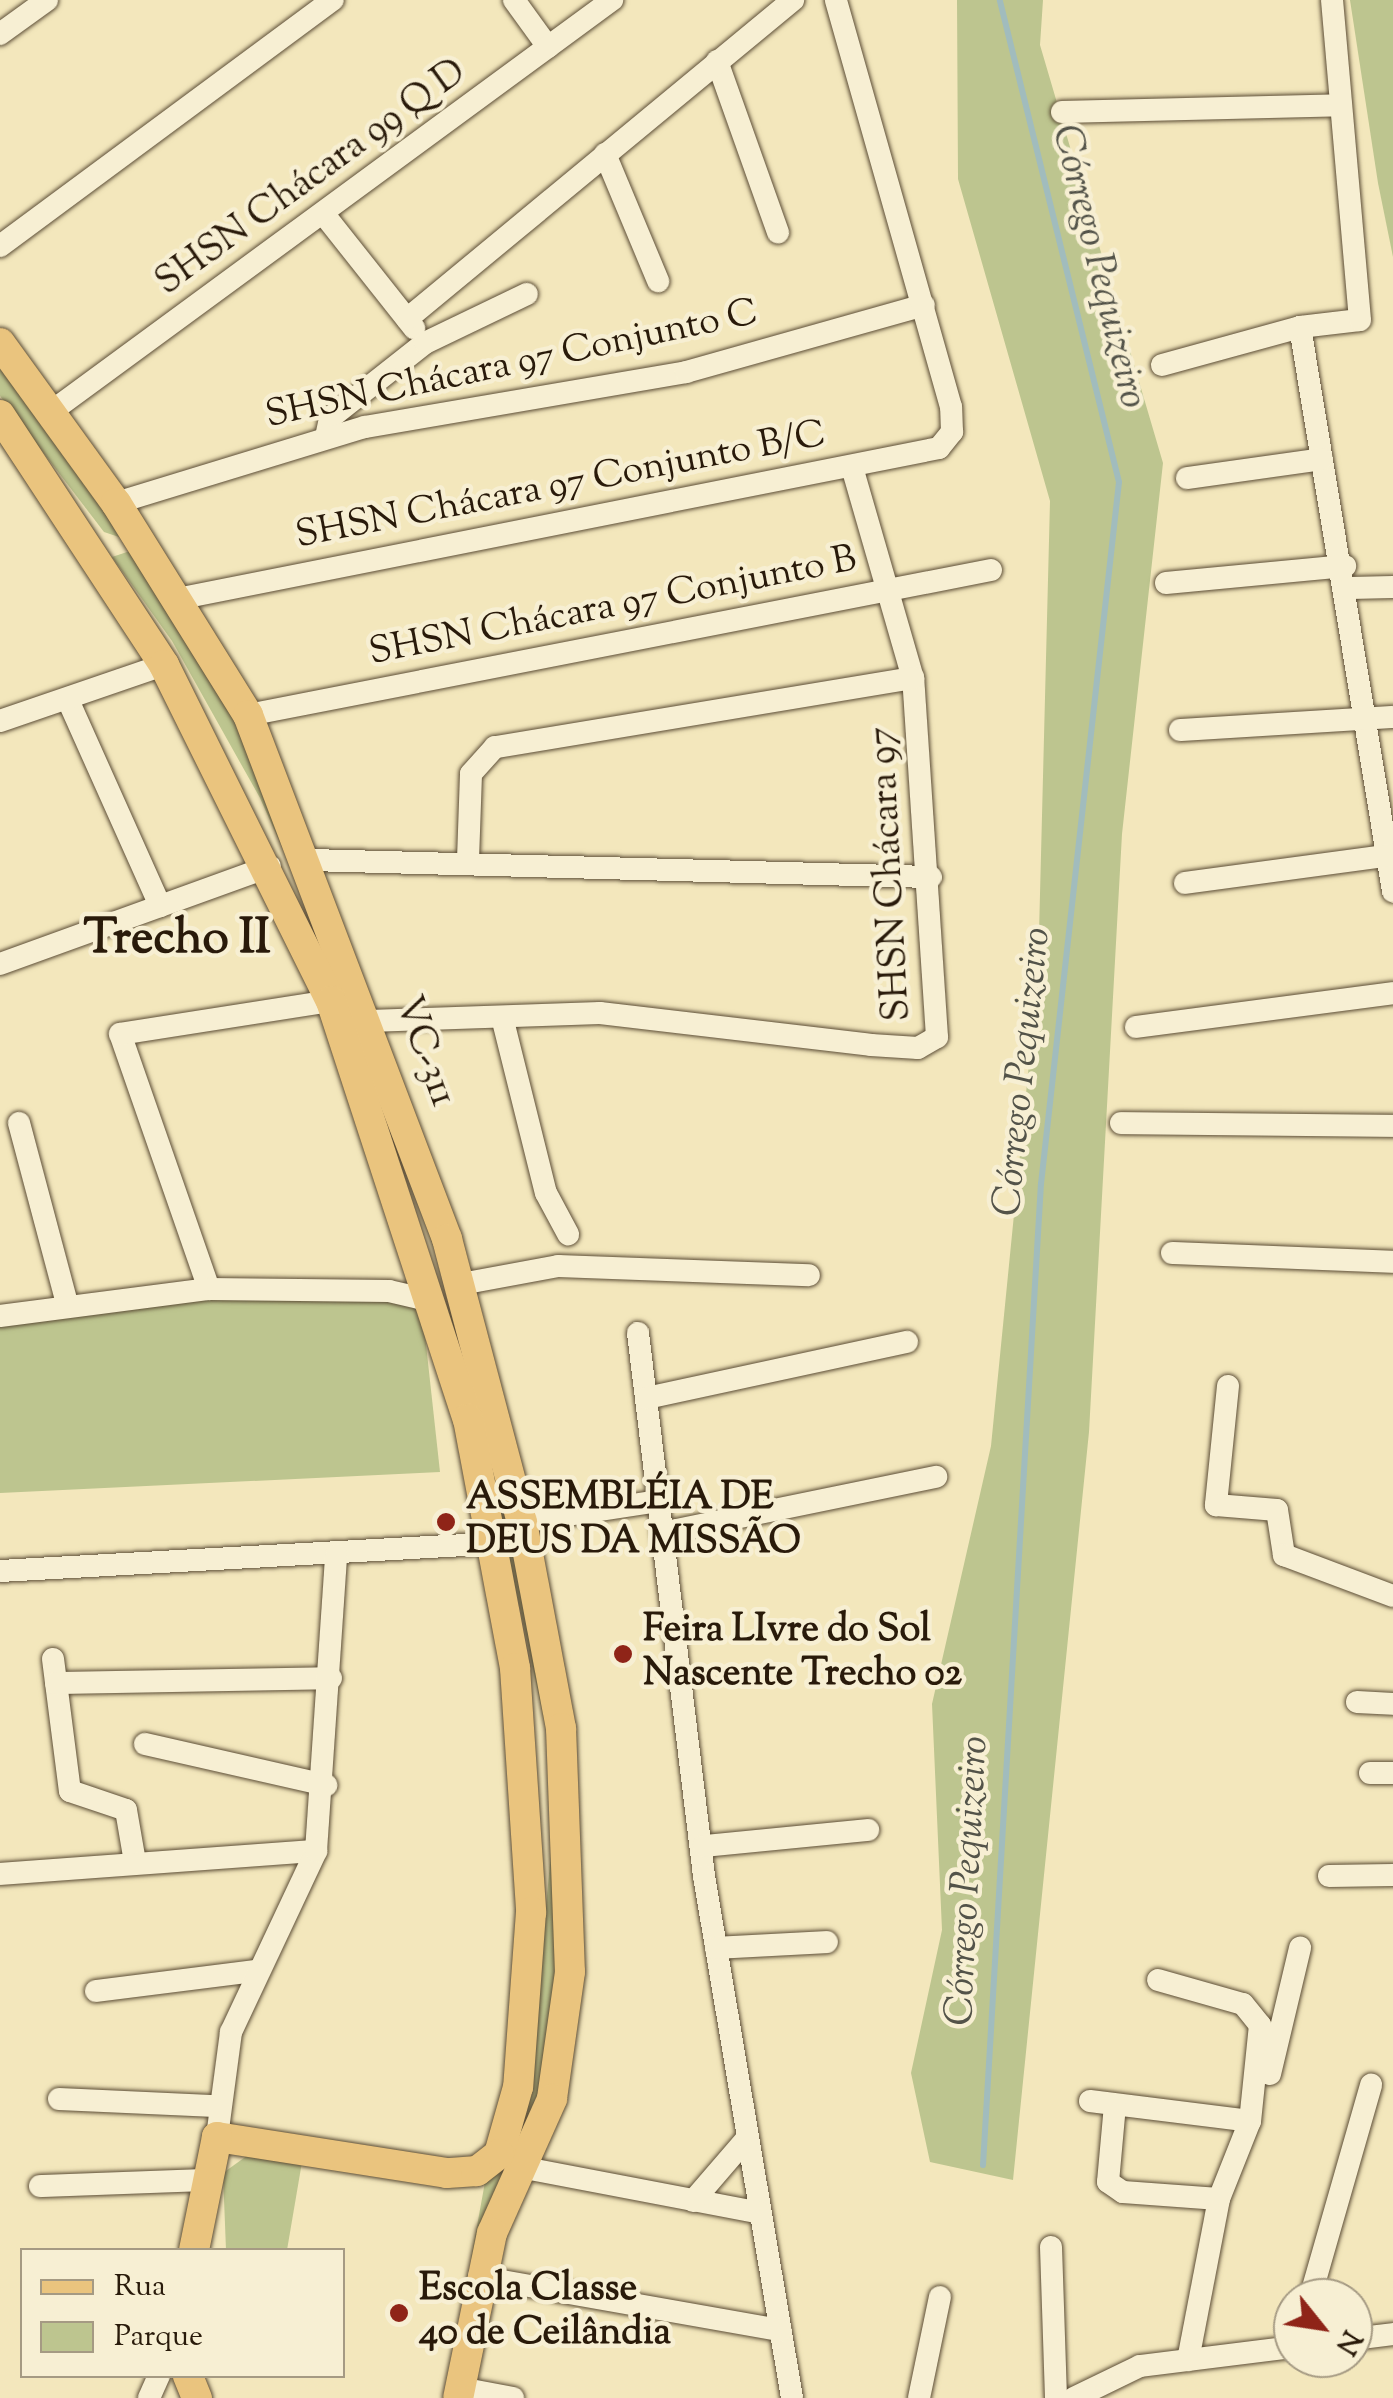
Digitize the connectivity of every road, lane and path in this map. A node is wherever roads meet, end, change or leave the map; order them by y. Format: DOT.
graph roads {
  1 [pos="47,0"];
  2 [pos="334,0"];
  3 [pos="514,0"];
  4 [pos="612,0"];
  5 [pos="793,0"];
  6 [pos="836,0"];
  7 [pos="1332,0"];
  8 [pos="0,34"];
  9 [pos="548,47"];
  10 [pos="718,61"];
  11 [pos="1341,104"];
  12 [pos="1062,112"];
  13 [pos="605,154"];
  14 [pos="326,217"];
  15 [pos="778,232"];
  16 [pos="0,246"];
  17 [pos="658,281"];
  18 [pos="527,294"];
  19 [pos="924,305"];
  20 [pos="407,319"];
  21 [pos="1300,326"];
  22 [pos="425,343"];
  23 [pos="7,353"];
  24 [pos="1162,365"];
  25 [pos="52,411"];
  26 [pos="5,423"];
  27 [pos="326,437"];
  28 [pos="1322,460"];
  29 [pos="852,467"];
  30 [pos="1187,478"];
  31 [pos="123,514"];
  32 [pos="88,538"];
  33 [pos="992,570"];
  34 [pos="1347,577"];
  35 [pos="1166,583"];
  36 [pos="1393,586"];
  37 [pos="892,591"];
  38 [pos="177,599"];
  39 [pos="164,665"];
  40 [pos="913,678"];
  41 [pos="68,700"];
  42 [pos="248,715"];
  43 [pos="1393,717"];
  44 [pos="1369,720"];
  45 [pos="0,721"];
  46 [pos="1180,730"];
  47 [pos="1390,856"];
  48 [pos="310,860"];
  49 [pos="468,861"];
  50 [pos="270,866"];
  51 [pos="931,877"];
  52 [pos="1184,883"];
  53 [pos="1393,891"];
  54 [pos="160,906"];
  55 [pos="0,964"];
  56 [pos="1393,993"];
  57 [pos="331,1001"];
  58 [pos="502,1017"];
  59 [pos="369,1021"];
  60 [pos="1136,1027"];
  61 [pos="19,1123"];
  62 [pos="1121,1123"];
  63 [pos="1393,1126"];
  64 [pos="568,1234"];
  65 [pos="1172,1253"];
  66 [pos="1393,1262"];
  67 [pos="420,1263"];
  68 [pos="809,1275"];
  69 [pos="460,1284"];
  70 [pos="209,1289"];
  71 [pos="390,1290"];
  72 [pos="432,1301"];
  73 [pos="67,1304"];
  74 [pos="0,1316"];
  75 [pos="638,1333"];
  76 [pos="907,1342"];
  77 [pos="1228,1386"];
  78 [pos="648,1398"];
  79 [pos="936,1477"];
  80 [pos="660,1501"];
  81 [pos="522,1522"];
  82 [pos="662,1533"];
  83 [pos="495,1543"];
  84 [pos="336,1556"];
  85 [pos="0,1571"];
  86 [pos="1393,1596"];
  87 [pos="53,1658"];
  88 [pos="331,1678"];
  89 [pos="56,1683"];
  90 [pos="1357,1702"];
  91 [pos="1393,1704"];
  92 [pos="146,1744"];
  93 [pos="326,1785"];
  94 [pos="527,1790"];
  95 [pos="565,1792"];
  96 [pos="868,1830"];
  97 [pos="530,1842"];
  98 [pos="568,1842"];
  99 [pos="704,1846"];
  100 [pos="316,1851"];
  101 [pos="135,1862"];
  102 [pos="0,1874"];
  103 [pos="1393,1875"];
  104 [pos="1329,1876"];
  105 [pos="827,1942"];
  106 [pos="716,1948"];
  107 [pos="1300,1948"];
  108 [pos="255,1972"];
  109 [pos="1158,1980"];
  110 [pos="96,1991"];
  111 [pos="1372,2085"];
  112 [pos="1256,2092"];
  113 [pos="59,2099"];
  114 [pos="1090,2102"];
  115 [pos="1115,2104"];
  116 [pos="1250,2121"];
  117 [pos="216,2122"];
  118 [pos="748,2137"];
  119 [pos="525,2168"];
  120 [pos="207,2180"];
  121 [pos="40,2186"];
  122 [pos="1219,2199"];
  123 [pos="693,2201"];
  124 [pos="760,2212"];
  125 [pos="1050,2247"];
  126 [pos="194,2248"];
  127 [pos="479,2277"];
  128 [pos="1316,2278"];
  129 [pos="940,2298"];
  130 [pos="780,2330"];
  131 [pos="1273,2349"];
  132 [pos="1188,2360"];
  133 [pos="459,2393"];
  134 [pos="513,2398"];
  135 [pos="792,2398"];
  136 [pos="920,2398"];
  137 [pos="1056,2398"];
  138 [pos="1074,2398"];
  1 -- 8 [label="street"];
  2 -- 16 [label="street"];
  3 -- 9 [label="street"];
  4 -- 9 [label="street, SHSN Chácara 99 Q D"];
  5 -- 10 [label="street"];
  6 -- 19 [label="street"];
  7 -- 11 [label="street"];
  9 -- 14 [label="street, SHSN Chácara 99 Q D"];
  10 -- 13 [label="street"];
  10 -- 15 [label="street"];
  11 -- 12 [label="street"];
  11 -- 21 [label="street"];
  13 -- 17 [label="street"];
  13 -- 20 [label="street"];
  14 -- 20 [label="street"];
  14 -- 25 [label="street, SHSN Chácara 99 Q D"];
  18 -- 22 [label="street"];
  19 -- 27 [label="street, SHSN Chácara 97 Conjunto C"];
  19 -- 29 [label="street, SHSN Chácara 97 Conjunto B/C"];
  20 -- 22 [label="street"];
  21 -- 24 [label="street"];
  21 -- 28 [label="street"];
  22 -- 27 [label="street"];
  23 -- 25 [label="main road, VC-311"];
  25 -- 31 [label="main road, VC-311"];
  26 -- 32 [label="main road"];
  27 -- 31 [label="street, SHSN Chácara 97 Conjunto C"];
  28 -- 30 [label="street"];
  28 -- 34 [label="street"];
  29 -- 37 [label="street"];
  29 -- 38 [label="street, SHSN Chácara 97 Conjunto B/C"];
  31 -- 32 [label="main road"];
  31 -- 38 [label="main road, VC-311"];
  32 -- 39 [label="main road"];
  33 -- 37 [label="street, SHSN Chácara 97 Conjunto B"];
  34 -- 35 [label="street"];
  34 -- 36 [label="street"];
  34 -- 44 [label="street"];
  37 -- 40 [label="street"];
  37 -- 42 [label="street, SHSN Chácara 97 Conjunto B"];
  38 -- 42 [label="main road, VC-311"];
  39 -- 41 [label="street"];
  39 -- 50 [label="main road"];
  40 -- 49 [label="street, SHSN Chácara 97"];
  40 -- 51 [label="street, SHSN Chácara 97"];
  41 -- 45 [label="street"];
  41 -- 54 [label="street"];
  42 -- 48 [label="main road, VC-311"];
  43 -- 44 [label="street"];
  44 -- 46 [label="street"];
  44 -- 47 [label="street"];
  47 -- 52 [label="street"];
  47 -- 53 [label="street"];
  48 -- 49 [label="street"];
  48 -- 59 [label="main road, VC-311"];
  49 -- 51 [label="street"];
  50 -- 54 [label="street"];
  50 -- 57 [label="main road"];
  51 -- 58 [label="street, SHSN Chácara 97"];
  54 -- 55 [label="street"];
  56 -- 60 [label="street"];
  57 -- 67 [label="main road"];
  57 -- 70 [label="street"];
  58 -- 59 [label="street, SHSN Chácara 97"];
  58 -- 64 [label="street"];
  59 -- 69 [label="main road, VC-311"];
  61 -- 73 [label="street"];
  62 -- 63 [label="street"];
  65 -- 66 [label="street"];
  67 -- 71 [label="street"];
  67 -- 72 [label="main road"];
  68 -- 69 [label="street"];
  69 -- 81 [label="main road, VC-311"];
  70 -- 71 [label="street"];
  70 -- 73 [label="street"];
  71 -- 72 [label="street"];
  72 -- 83 [label="main road"];
  73 -- 74 [label="street"];
  75 -- 78 [label="street"];
  76 -- 78 [label="street"];
  77 -- 86 [label="street"];
  78 -- 80 [label="street"];
  79 -- 82 [label="street"];
  80 -- 81 [label="street"];
  80 -- 82 [label="street"];
  81 -- 95 [label="main road, VC-311"];
  82 -- 99 [label="street"];
  83 -- 84 [label="street"];
  83 -- 94 [label="main road"];
  84 -- 85 [label="street"];
  84 -- 88 [label="street"];
  87 -- 89 [label="street"];
  88 -- 89 [label="street"];
  88 -- 93 [label="street"];
  89 -- 101 [label="street"];
  90 -- 91 [label="street"];
  92 -- 93 [label="street"];
  93 -- 100 [label="street"];
  94 -- 95 [label="main road"];
  94 -- 97 [label="main road"];
  95 -- 98 [label="main road, VC-311"];
  96 -- 99 [label="street"];
  97 -- 98 [label="main road"];
  97 -- 117 [label="main road"];
  98 -- 119 [label="main road, VC-311"];
  99 -- 106 [label="street"];
  100 -- 101 [label="street"];
  100 -- 108 [label="street"];
  101 -- 102 [label="street"];
  103 -- 104 [label="street"];
  105 -- 106 [label="street"];
  106 -- 118 [label="street"];
  107 -- 112 [label="street"];
  108 -- 110 [label="street"];
  108 -- 117 [label="street"];
  109 -- 112 [label="street"];
  111 -- 128 [label="street"];
  112 -- 116 [label="street"];
  113 -- 117 [label="street"];
  114 -- 115 [label="street"];
  115 -- 116 [label="street"];
  115 -- 122 [label="street"];
  116 -- 122 [label="street"];
  117 -- 120 [label="main road"];
  118 -- 123 [label="street"];
  118 -- 124 [label="street"];
  119 -- 123 [label="street"];
  119 -- 127 [label="main road, VC-311"];
  120 -- 121 [label="street"];
  120 -- 126 [label="main road"];
  122 -- 132 [label="street"];
  123 -- 124 [label="street"];
  124 -- 130 [label="street"];
  125 -- 137 [label="street"];
  127 -- 130 [label="street"];
  127 -- 133 [label="main road, VC-311"];
  129 -- 136 [label="street"];
  130 -- 135 [label="street"];
  131 -- 132 [label="street"];
  132 -- 138 [label="street"];
  133 -- 134 [label="street"];
}
